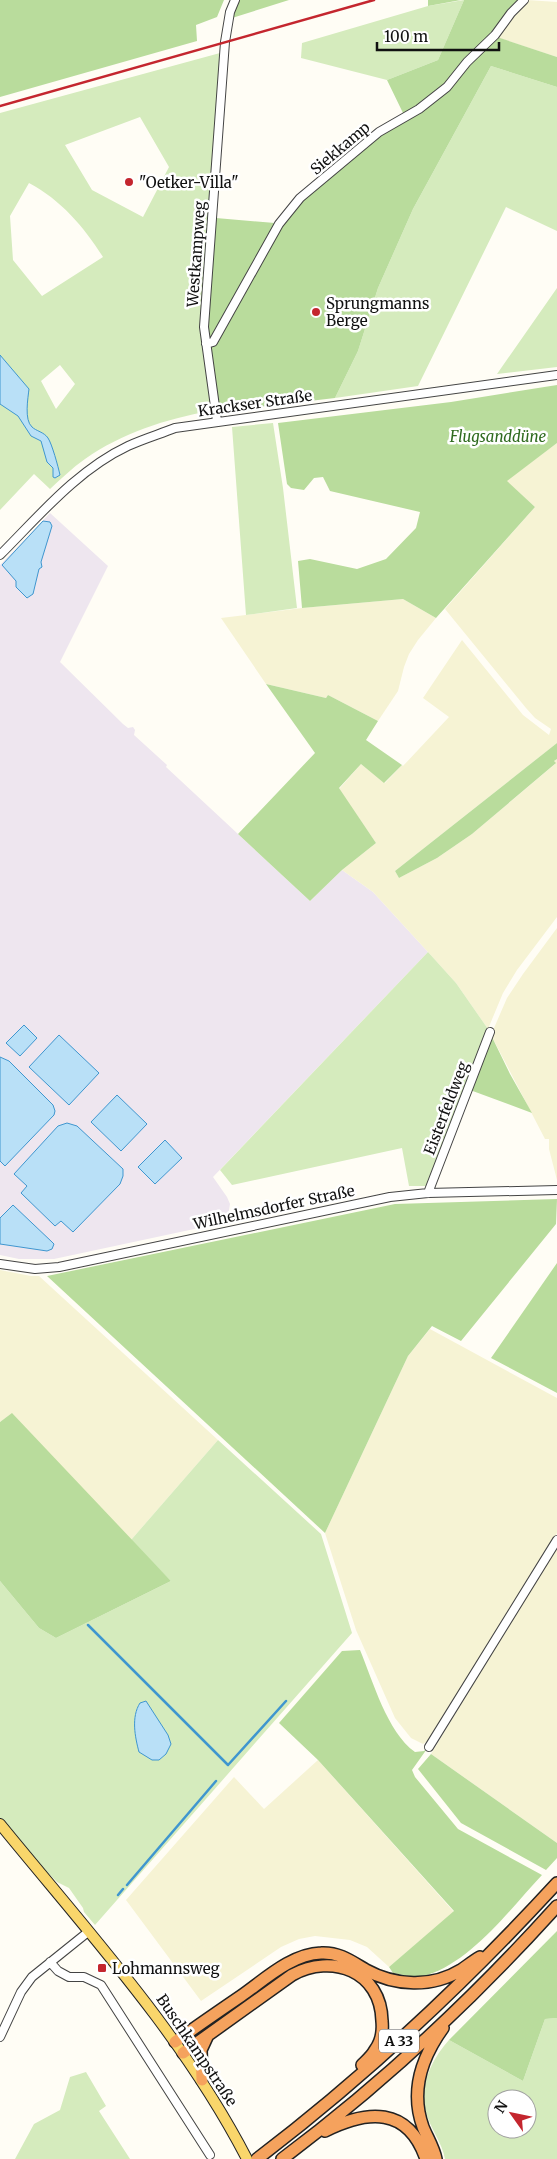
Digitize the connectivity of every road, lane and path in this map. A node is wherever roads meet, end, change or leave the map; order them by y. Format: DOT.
graph roads {
  1 [pos="235,0"];
  2 [pos="524,0"];
  3 [pos="206,344"];
  4 [pos="557,375"];
  5 [pos="217,421"];
  6 [pos="0,555"];
  7 [pos="490,1032"];
  8 [pos="557,1190"];
  9 [pos="428,1194"];
  10 [pos="0,1264"];
  11 [pos="557,1540"];
  12 [pos="429,1747"];
  13 [pos="0,1824"];
  14 [pos="557,1883"];
  15 [pos="557,1906"];
  16 [pos="88,1932"];
  17 [pos="500,1945"];
  18 [pos="50,1962"];
  19 [pos="456,2009"];
  20 [pos="209,2034"];
  21 [pos="0,2037"];
  22 [pos="175,2042"];
  23 [pos="183,2053"];
  24 [pos="202,2080"];
  25 [pos="293,2132"];
  26 [pos="308,2140"];
  27 [pos="210,2155"];
  28 [pos="247,2159"];
  29 [pos="258,2159"];
  30 [pos="282,2159"];
  31 [pos="426,2159"];
  32 [pos="436,2159"];
  1 -- 3 [label="street, Westkampweg"];
  2 -- 3 [label="street, Siekkamp"];
  3 -- 5 [label="street, Westkampweg"];
  4 -- 5 [label="street, Krackser Straße"];
  5 -- 6 [label="street, Krackser Straße"];
  7 -- 9 [label="street, Eisterfeldweg"];
  8 -- 9 [label="street, Wilhelmsdorfer Straße"];
  9 -- 10 [label="street, Wilhelmsdorfer Straße"];
  11 -- 12 [label="street"];
  13 -- 16 [label="main road, Buschkampstraße"];
  14 -- 17 [label="highway, A 33"];
  15 -- 19 [label="highway, A 33"];
  16 -- 18 [label="street"];
  16 -- 22 [label="main road, Buschkampstraße"];
  17 -- 22 [label="highway"];
  17 -- 25 [label="highway, A 33"];
  18 -- 21 [label="street"];
  18 -- 27 [label="street"];
  19 -- 26 [label="highway, A 33"];
  19 -- 32 [label="highway"];
  20 -- 23 [label="highway"];
  20 -- 24 [label="highway"];
  20 -- 25 [label="highway"];
  22 -- 23 [label="main road, Buschkampstraße"];
  23 -- 24 [label="main road, Buschkampstraße"];
  24 -- 28 [label="main road, Buschkampstraße"];
  25 -- 29 [label="highway, A 33"];
  26 -- 30 [label="highway, A 33"];
  26 -- 31 [label="highway"];
}
